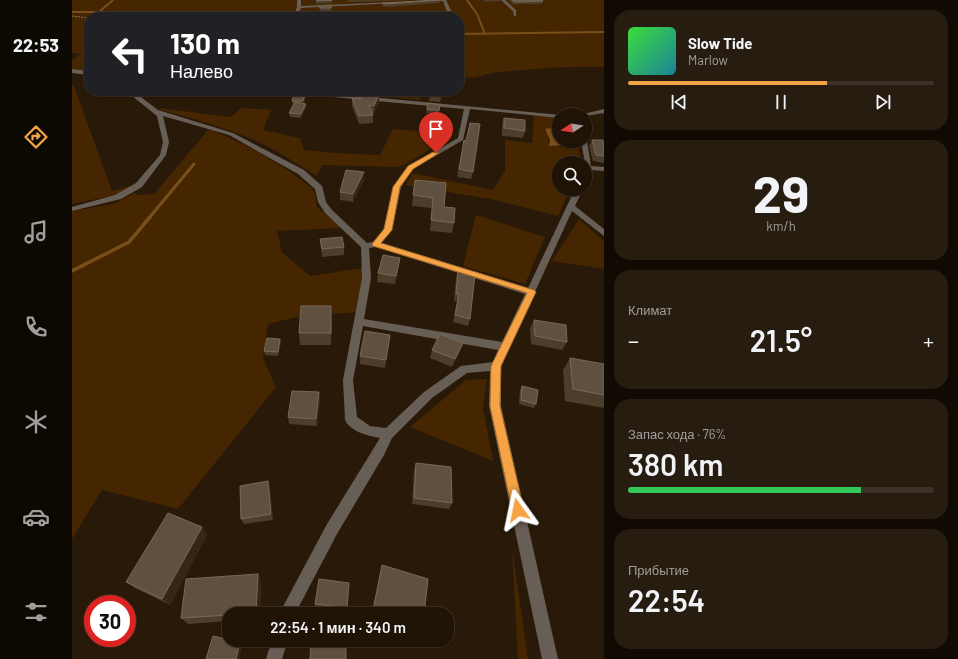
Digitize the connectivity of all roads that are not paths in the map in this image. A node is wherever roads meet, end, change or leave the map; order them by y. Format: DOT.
graph roads {
  1 [pos="299,0"];
  2 [pos="444,0"];
  3 [pos="502,0"];
  4 [pos="398,2"];
  5 [pos="421,2"];
  6 [pos="299,7"];
  7 [pos="297,12"];
  8 [pos="450,12"];
  9 [pos="515,15"];
  10 [pos="72,71"];
  11 [pos="84,72"];
  12 [pos="135,96"];
  13 [pos="345,96"];
  14 [pos="467,107"];
  15 [pos="604,110"];
  16 [pos="157,112"];
  17 [pos="592,113"];
  18 [pos="552,115"];
  19 [pos="592,168"];
  20 [pos="604,169"];
  21 [pos="576,196"];
  22 [pos="572,207"];
  23 [pos="72,209"];
  24 [pos="604,233"];
  25 [pos="376,244"];
  26 [pos="365,246"];
  27 [pos="532,292"];
  28 [pos="359,322"];
  29 [pos="505,347"];
  30 [pos="496,366"];
  31 [pos="388,434"];
  32 [pos="291,607"];
  33 [pos="278,647"];
  34 [pos="274,659"];
  35 [pos="550,659"];
  1 -- 6 [label="street"];
  2 -- 5 [label="street"];
  2 -- 8 [label="street"];
  3 -- 9 [label="street"];
  4 -- 6 [label="street"];
  6 -- 7 [label="street"];
  10 -- 11 [label="street"];
  12 -- 16 [label="street"];
  13 -- 14 [label="street"];
  14 -- 18 [label="street"];
  14 -- 25 [label="street"];
  15 -- 17 [label="street"];
  16 -- 23 [label="street"];
  16 -- 26 [label="street"];
  19 -- 20 [label="street"];
  21 -- 22 [label="street"];
  22 -- 24 [label="street"];
  22 -- 27 [label="street"];
  25 -- 26 [label="street"];
  25 -- 27 [label="street"];
  26 -- 28 [label="street"];
  27 -- 29 [label="street"];
  28 -- 29 [label="street"];
  28 -- 31 [label="street"];
  29 -- 30 [label="street"];
  30 -- 31 [label="street"];
  30 -- 35 [label="street"];
  31 -- 32 [label="street"];
  33 -- 34 [label="street"];
}
